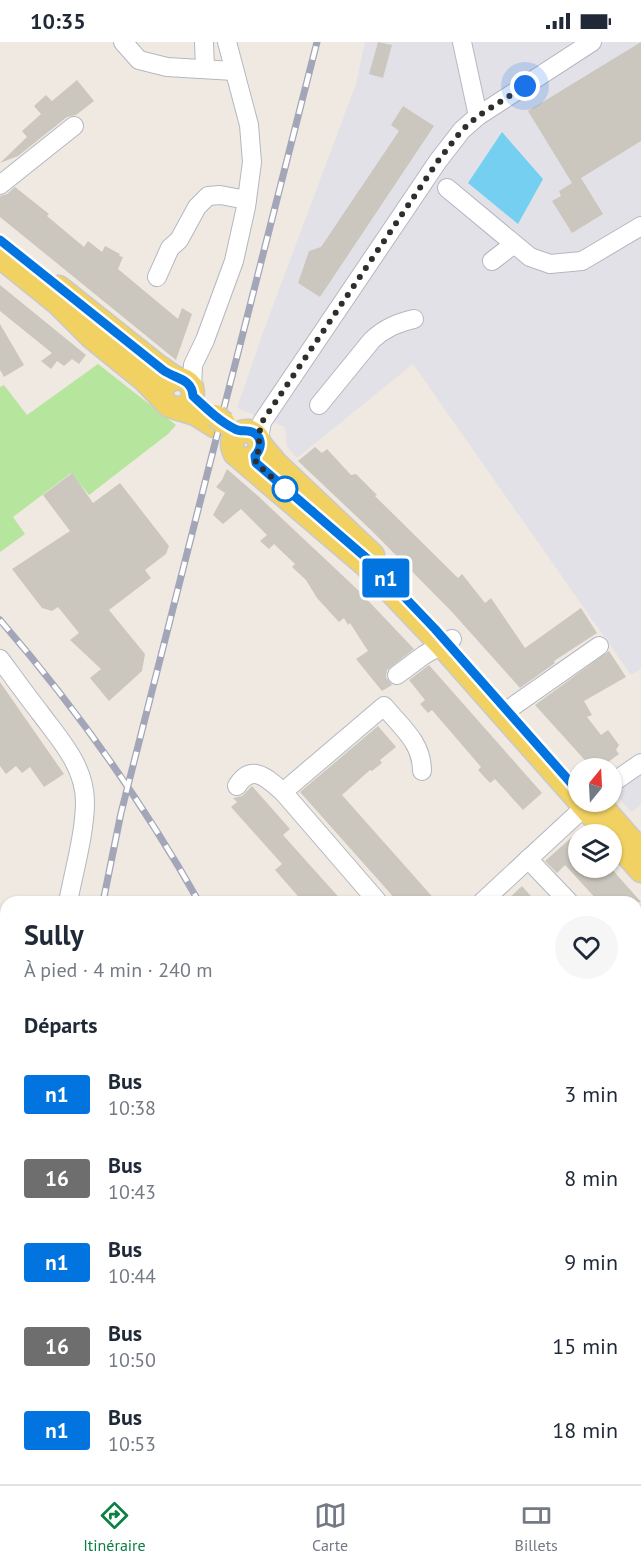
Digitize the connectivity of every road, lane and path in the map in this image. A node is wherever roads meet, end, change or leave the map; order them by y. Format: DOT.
graph roads {
  1 [pos="123,42"];
  2 [pos="204,42"];
  3 [pos="227,42"];
  4 [pos="462,42"];
  5 [pos="592,42"];
  6 [pos="205,69"];
  7 [pos="234,71"];
  8 [pos="478,116"];
  9 [pos="74,126"];
  10 [pos="0,185"];
  11 [pos="447,188"];
  12 [pos="247,200"];
  13 [pos="641,226"];
  14 [pos="0,240"];
  15 [pos="514,244"];
  16 [pos="0,249"];
  17 [pos="0,257"];
  18 [pos="492,261"];
  19 [pos="157,277"];
  20 [pos="414,319"];
  21 [pos="181,387"];
  22 [pos="319,405"];
  23 [pos="240,435"];
  24 [pos="447,642"];
  25 [pos="599,646"];
  26 [pos="0,659"];
  27 [pos="397,675"];
  28 [pos="507,710"];
  29 [pos="641,763"];
  30 [pos="568,770"];
  31 [pos="422,771"];
  32 [pos="622,776"];
  33 [pos="568,778"];
  34 [pos="237,786"];
  35 [pos="283,792"];
  36 [pos="576,812"];
  37 [pos="596,812"];
  38 [pos="600,812"];
  39 [pos="622,849"];
  40 [pos="641,851"];
  41 [pos="528,859"];
  42 [pos="641,862"];
  43 [pos="641,871"];
  44 [pos="69,896"];
  45 [pos="373,896"];
  46 [pos="488,896"];
  47 [pos="563,896"];
  1 -- 6 [label="street"];
  2 -- 6 [label="street"];
  3 -- 7 [label="street"];
  4 -- 8 [label="street"];
  5 -- 8 [label="street"];
  6 -- 7 [label="street"];
  7 -- 12 [label="street"];
  8 -- 23 [label="street"];
  9 -- 10 [label="street"];
  11 -- 15 [label="street"];
  12 -- 19 [label="street"];
  12 -- 21 [label="street"];
  13 -- 15 [label="street"];
  14 -- 21 [label="main road"];
  15 -- 18 [label="street"];
  16 -- 21 [label="street"];
  17 -- 21 [label="main road"];
  20 -- 22 [label="street"];
  21 -- 23 [label="main road"];
  23 -- 24 [label="main road"];
  24 -- 27 [label="street"];
  24 -- 28 [label="main road"];
  25 -- 28 [label="street"];
  26 -- 44 [label="street"];
  28 -- 30 [label="main road"];
  28 -- 33 [label="main road"];
  29 -- 32 [label="street"];
  31 -- 35 [label="street"];
  34 -- 35 [label="street"];
  35 -- 45 [label="street"];
  36 -- 41 [label="street"];
  37 -- 42 [label="street"];
  38 -- 40 [label="main road"];
  39 -- 43 [label="main road"];
  41 -- 46 [label="street"];
  41 -- 47 [label="street"];
}
